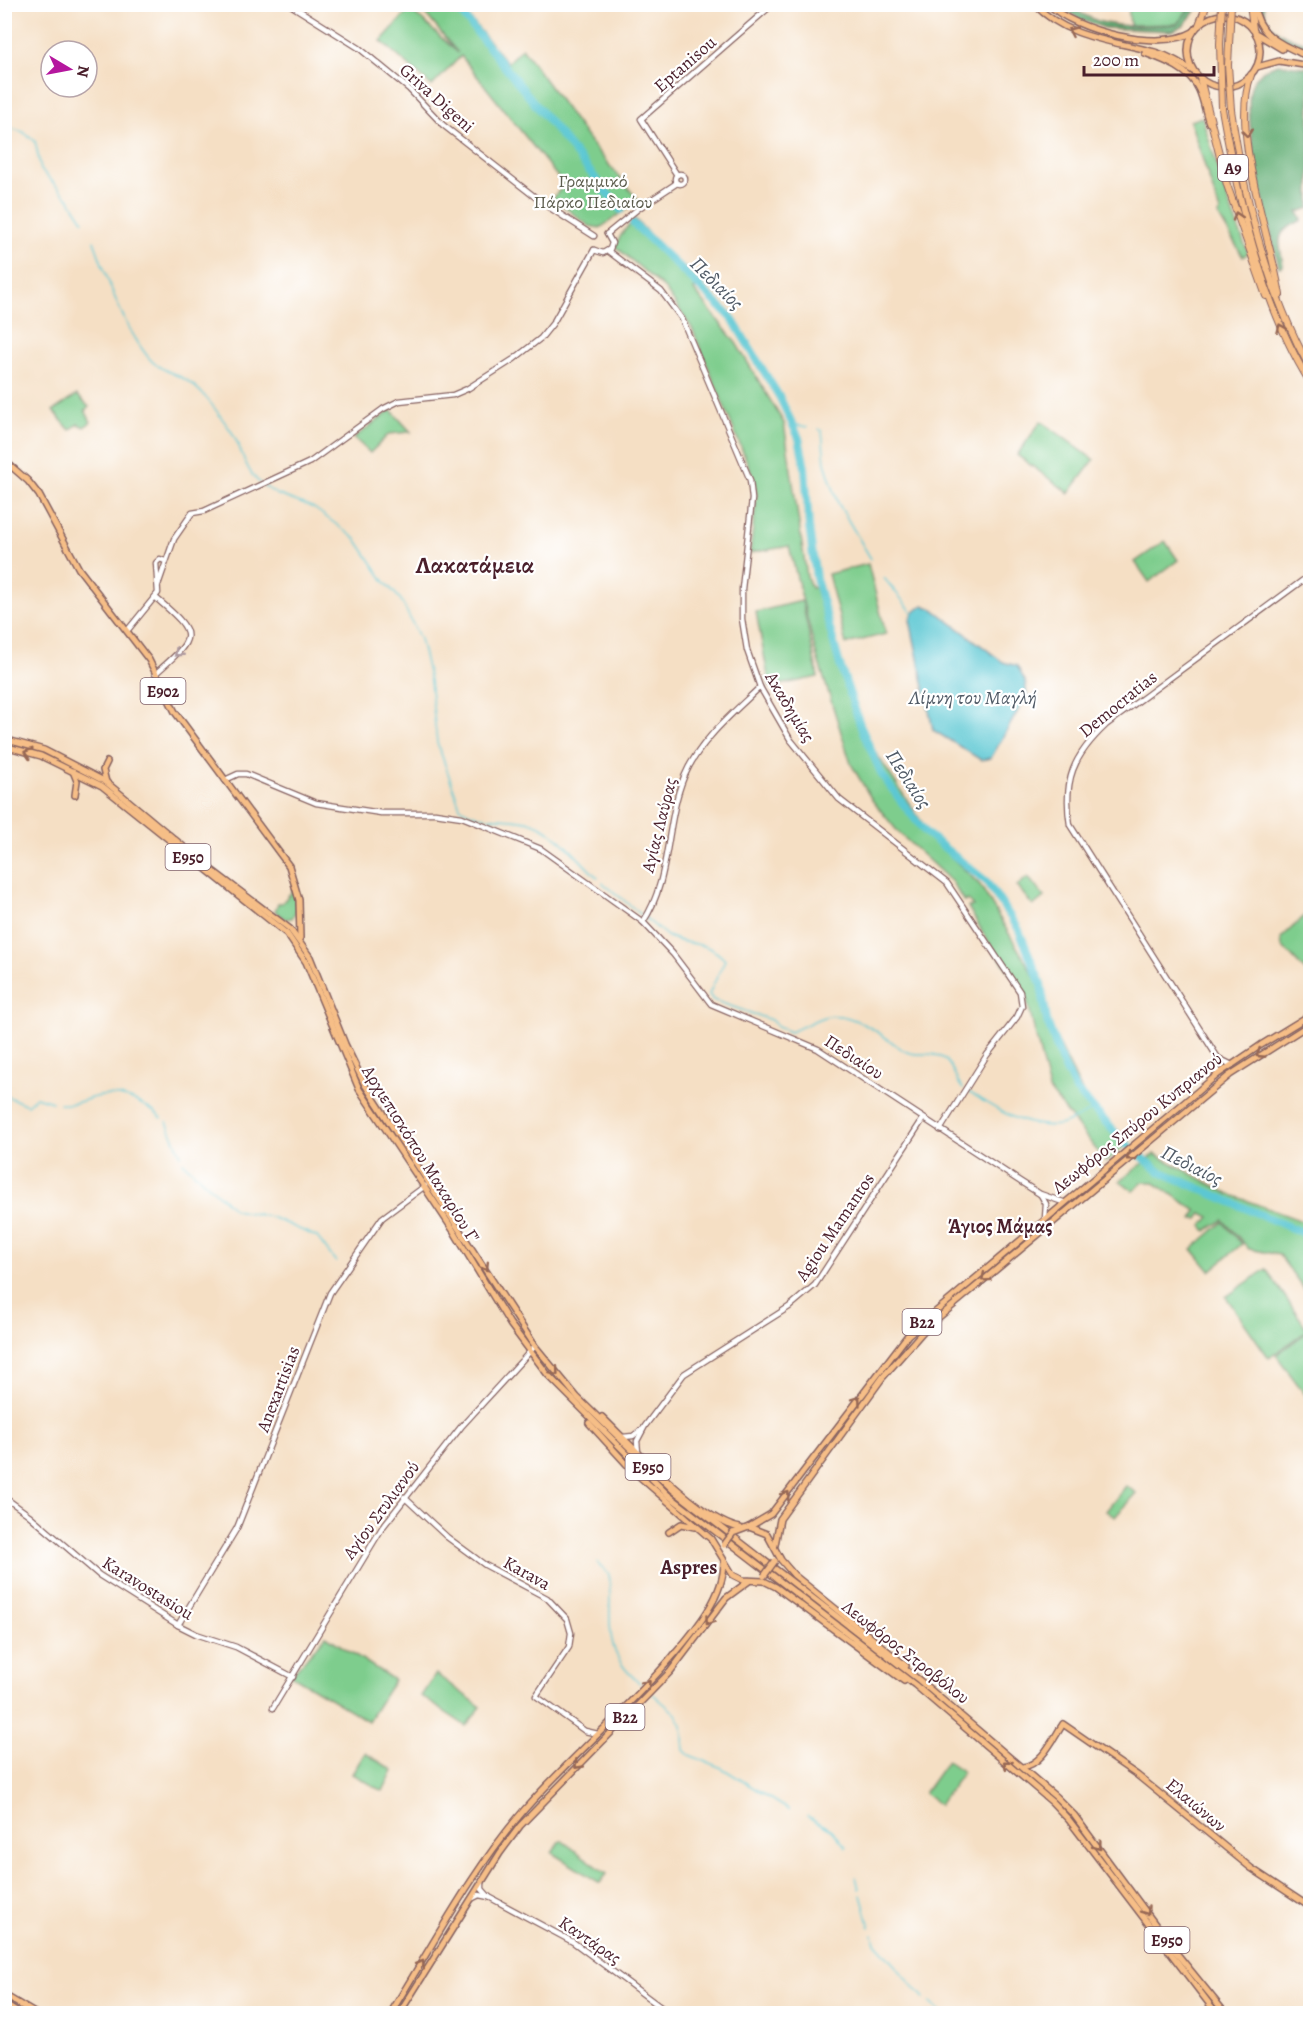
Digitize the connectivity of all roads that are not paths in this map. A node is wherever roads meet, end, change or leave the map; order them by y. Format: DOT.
graph roads {
  1 [pos="289,4"];
  2 [pos="773,4"];
  3 [pos="1034,4"];
  4 [pos="1048,4"];
  5 [pos="1208,4"];
  6 [pos="1222,4"];
  7 [pos="1231,4"];
  8 [pos="1252,4"];
  9 [pos="1199,25"];
  10 [pos="1194,31"];
  11 [pos="1254,31"];
  12 [pos="1118,44"];
  13 [pos="1303,54"];
  14 [pos="1311,56"];
  15 [pos="1311,66"];
  16 [pos="1256,67"];
  17 [pos="1194,72"];
  18 [pos="1251,75"];
  19 [pos="1200,78"];
  20 [pos="1214,135"];
  21 [pos="677,175"];
  22 [pos="677,183"];
  23 [pos="1252,225"];
  24 [pos="607,234"];
  25 [pos="594,236"];
  26 [pos="594,250"];
  27 [pos="608,251"];
  28 [pos="1282,309"];
  29 [pos="1273,310"];
  30 [pos="1311,368"];
  31 [pos="1311,382"];
  32 [pos="4,460"];
  33 [pos="165,561"];
  34 [pos="157,567"];
  35 [pos="164,568"];
  36 [pos="1311,575"];
  37 [pos="158,585"];
  38 [pos="156,598"];
  39 [pos="128,632"];
  40 [pos="155,674"];
  41 [pos="760,687"];
  42 [pos="4,739"];
  43 [pos="4,746"];
  44 [pos="107,762"];
  45 [pos="73,771"];
  46 [pos="225,780"];
  47 [pos="106,782"];
  48 [pos="75,795"];
  49 [pos="300,911"];
  50 [pos="644,919"];
  51 [pos="289,931"];
  52 [pos="300,939"];
  53 [pos="1311,1015"];
  54 [pos="1311,1024"];
  55 [pos="1218,1058"];
  56 [pos="1232,1065"];
  57 [pos="1217,1075"];
  58 [pos="923,1119"];
  59 [pos="940,1130"];
  60 [pos="430,1183"];
  61 [pos="424,1187"];
  62 [pos="1040,1194"];
  63 [pos="1064,1202"];
  64 [pos="1045,1218"];
  65 [pos="535,1346"];
  66 [pos="529,1352"];
  67 [pos="578,1397"];
  68 [pos="579,1409"];
  69 [pos="645,1426"];
  70 [pos="623,1437"];
  71 [pos="638,1452"];
  72 [pos="4,1497"];
  73 [pos="404,1497"];
  74 [pos="697,1527"];
  75 [pos="749,1527"];
  76 [pos="741,1529"];
  77 [pos="669,1532"];
  78 [pos="775,1548"];
  79 [pos="724,1560"];
  80 [pos="752,1580"];
  81 [pos="178,1625"];
  82 [pos="292,1677"];
  83 [pos="919,1680"];
  84 [pos="915,1685"];
  85 [pos="273,1708"];
  86 [pos="585,1731"];
  87 [pos="598,1734"];
  88 [pos="588,1744"];
  89 [pos="1039,1759"];
  90 [pos="1022,1767"];
  91 [pos="1035,1778"];
  92 [pos="482,1881"];
  93 [pos="489,1897"];
  94 [pos="470,1899"];
  95 [pos="1311,1907"];
  96 [pos="4,1995"];
  97 [pos="4,2004"];
  98 [pos="20,2013"];
  99 [pos="36,2013"];
  100 [pos="390,2013"];
  101 [pos="399,2013"];
  102 [pos="670,2013"];
  103 [pos="1216,2013"];
  104 [pos="1226,2013"];
  1 -- 25 [label="street, Griva Digeni"];
  2 -- 21 [label="street, Eptanisou"];
  12 -- 3 [label="main road, one-way"];
  4 -- 10 [label="main road"];
  5 -- 9 [label="highway"];
  6 -- 23 [label="highway, A9, bridge"];
  7 -- 23 [label="highway, A9, bridge"];
  8 -- 11 [label="highway"];
  8 -- 13 [label="main road"];
  9 -- 10 [label="main road"];
  9 -- 11 [label="main road"];
  10 -- 17 [label="main road"];
  11 -- 13 [label="main road"];
  11 -- 16 [label="main road"];
  12 -- 17 [label="main road"];
  12 -- 20 [label="main road"];
  13 -- 14 [label="main road"];
  15 -- 16 [label="main road"];
  16 -- 18 [label="main road"];
  17 -- 19 [label="main road"];
  18 -- 19 [label="main road"];
  18 -- 28 [label="highway, one-way"];
  19 -- 20 [label="highway"];
  29 -- 20 [label="highway, one-way"];
  21 -- 22 [label="street"];
  21 -- 22 [label="street"];
  22 -- 24 [label="street"];
  23 -- 28 [label="highway, A9"];
  23 -- 29 [label="highway, A9"];
  24 -- 25 [label="street"];
  24 -- 27 [label="street"];
  25 -- 26 [label="street"];
  26 -- 27 [label="street"];
  26 -- 33 [label="street"];
  27 -- 41 [label="street, Ακαδημίας"];
  28 -- 30 [label="highway, A9"];
  31 -- 29 [label="highway, A9, one-way"];
  32 -- 39 [label="main road, Αρχιεπισκόπου Μακαρίου Γ' / E902"];
  33 -- 34 [label="street"];
  33 -- 35 [label="street"];
  34 -- 35 [label="street"];
  34 -- 37 [label="street"];
  35 -- 37 [label="street"];
  36 -- 55 [label="street, Democratias"];
  37 -- 38 [label="street"];
  38 -- 39 [label="street"];
  38 -- 40 [label="street, one-way"];
  39 -- 40 [label="main road, Αρχιεπισκόπου Μακαρίου Γ' / E902"];
  40 -- 46 [label="main road, Αρχιεπισκόπου Μακαρίου Γ' / E902"];
  41 -- 50 [label="street, Αγίας Λαύρας"];
  41 -- 59 [label="street, Ακαδημίας"];
  42 -- 47 [label="main road, E950"];
  45 -- 43 [label="main road, E950, one-way"];
  44 -- 47 [label="main road"];
  45 -- 48 [label="main road"];
  45 -- 51 [label="main road, E950"];
  46 -- 49 [label="main road, Αρχιεπισκόπου Μακαρίου Γ' / E902"];
  46 -- 50 [label="street, Πεδιαίου"];
  47 -- 51 [label="main road, E950"];
  49 -- 51 [label="main road"];
  49 -- 52 [label="main road, Αρχιεπισκόπου Μακαρίου Γ'"];
  50 -- 58 [label="street, Πεδιαίου"];
  51 -- 52 [label="main road, Αρχιεπισκόπου Μακαρίου Γ' / E950"];
  51 -- 61 [label="main road, Αρχιεπισκόπου Μακαρίου Γ' / E950"];
  52 -- 60 [label="main road, Αρχιεπισκόπου Μακαρίου Γ' / E950"];
  53 -- 56 [label="main road, Λεωφόρος Σπύρου Κυπριανού / B22"];
  54 -- 78 [label="main road, Λεωφόρος Σπύρου Κυπριανού / B22, one-way"];
  55 -- 56 [label="street"];
  55 -- 57 [label="street"];
  56 -- 57 [label="main road, Λεωφόρος Σπύρου Κυπριανού / B22"];
  57 -- 63 [label="main road, Λεωφόρος Σπύρου Κυπριανού / B22"];
  58 -- 59 [label="street, Πεδιαίου"];
  58 -- 69 [label="street, Agiou Mamantos"];
  59 -- 62 [label="street, Πεδιαίου"];
  60 -- 61 [label="street, Anexartisias"];
  60 -- 65 [label="main road, Αρχιεπισκόπου Μακαρίου Γ' / E950, one-way"];
  61 -- 66 [label="main road, Αρχιεπισκόπου Μακαρίου Γ' / E950"];
  61 -- 81 [label="street, Anexartisias"];
  62 -- 63 [label="street, Πεδιαίου"];
  62 -- 64 [label="street"];
  63 -- 64 [label="main road, Λεωφόρος Σπύρου Κυπριανού / B22"];
  75 -- 64 [label="main road, Λεωφόρος Σπύρου Κυπριανού / B22, one-way"];
  65 -- 66 [label="street, Αγίου Στυλιανού"];
  65 -- 67 [label="main road, Λεωφόρος Στροβόλου / E950, one-way"];
  66 -- 68 [label="main road, Λεωφόρος Στροβόλου / E950"];
  66 -- 73 [label="street, Αγίου Στυλιανού"];
  67 -- 70 [label="main road, E950"];
  67 -- 83 [label="main road, Λεωφόρος Στροβόλου / E950"];
  68 -- 74 [label="main road, E950"];
  68 -- 84 [label="main road, Λεωφόρος Στροβόλου / E950"];
  69 -- 70 [label="street, Agiou Mamantos"];
  69 -- 71 [label="street, Agiou Mamantos"];
  70 -- 71 [label="main road, E950"];
  71 -- 76 [label="main road, E950"];
  72 -- 81 [label="street, Karavostasiou"];
  73 -- 82 [label="street, Αγίου Στυλιανού"];
  73 -- 86 [label="street, Karava"];
  74 -- 77 [label="main road"];
  74 -- 79 [label="main road, E950"];
  75 -- 76 [label="main road"];
  75 -- 78 [label="main road"];
  76 -- 79 [label="main road, bridge"];
  78 -- 80 [label="main road, bridge"];
  78 -- 83 [label="main road, E950"];
  79 -- 80 [label="main road"];
  87 -- 79 [label="main road, B22, one-way"];
  80 -- 84 [label="main road, E950"];
  80 -- 92 [label="main road, B22, one-way"];
  81 -- 82 [label="street, Karavostasiou"];
  82 -- 85 [label="street, Αγίου Στυλιανού"];
  83 -- 90 [label="main road, Λεωφόρος Στροβόλου / E950"];
  103 -- 84 [label="main road, Λεωφόρος Στροβόλου / E950, one-way"];
  86 -- 87 [label="street"];
  86 -- 88 [label="street"];
  87 -- 88 [label="main road, B22"];
  100 -- 88 [label="main road, B22, one-way"];
  89 -- 90 [label="main road"];
  89 -- 91 [label="main road"];
  89 -- 95 [label="main road, Ελαιώνων"];
  90 -- 91 [label="main road, Λεωφόρος Στροβόλου / E950"];
  91 -- 104 [label="main road, Λεωφόρος Στροβόλου / E950, one-way"];
  92 -- 93 [label="street"];
  92 -- 94 [label="main road, B22"];
  93 -- 94 [label="street"];
  93 -- 102 [label="street, Καντάρας"];
  94 -- 101 [label="main road, B22"];
  96 -- 99 [label="main road"];
  97 -- 98 [label="main road"];
}
